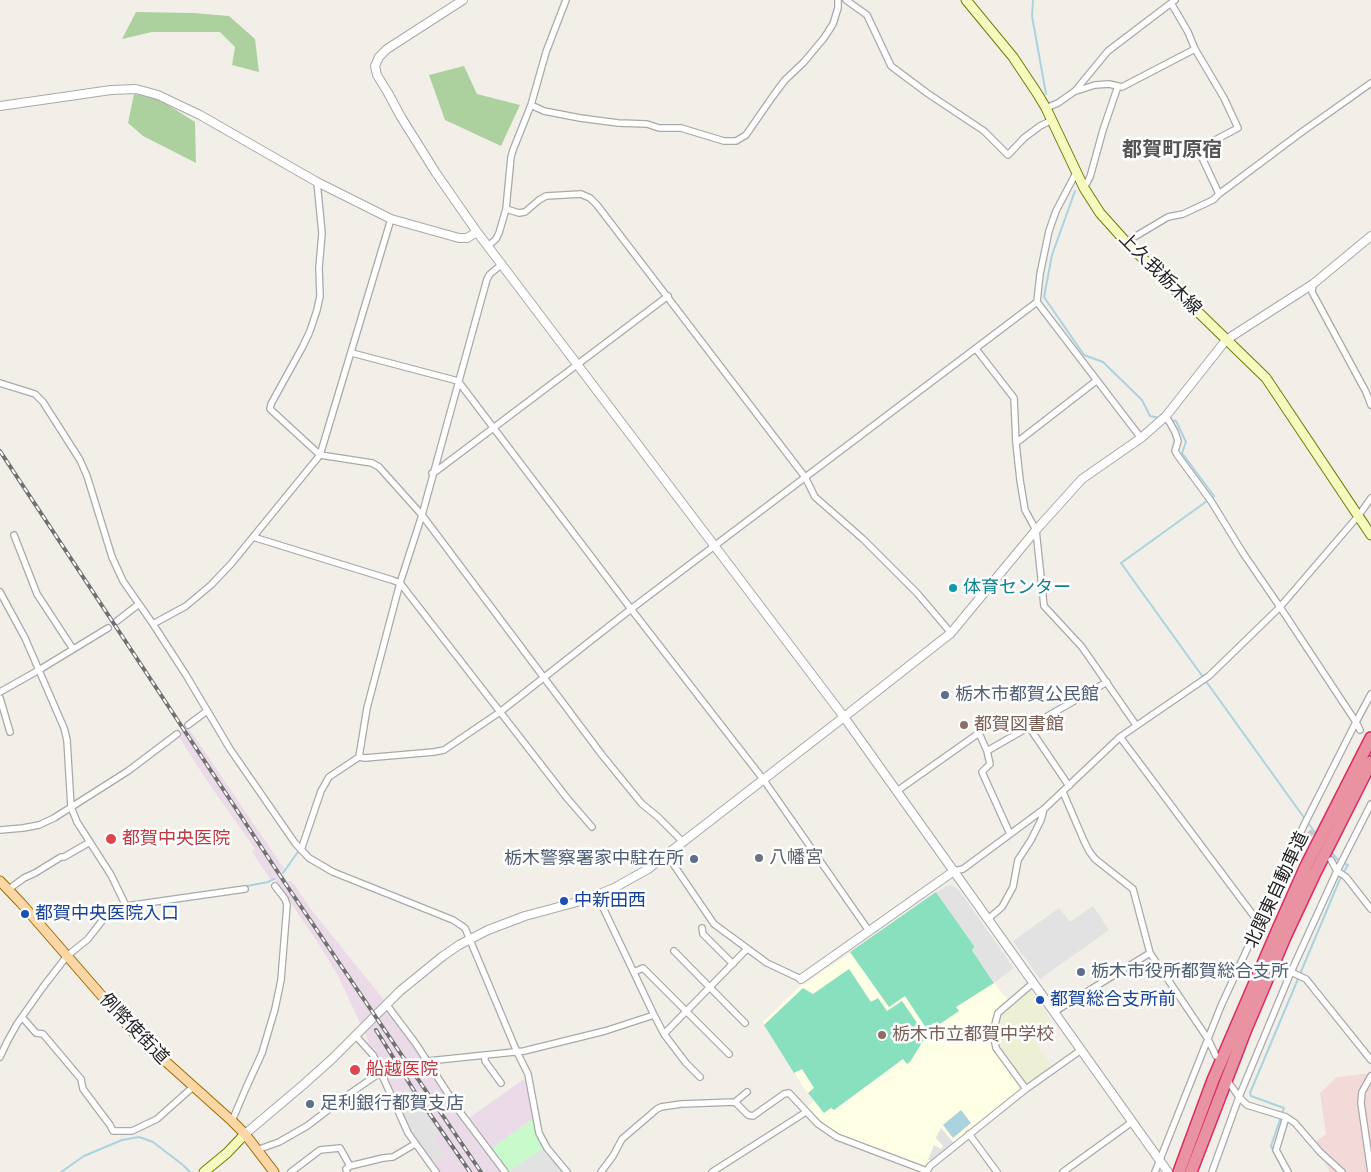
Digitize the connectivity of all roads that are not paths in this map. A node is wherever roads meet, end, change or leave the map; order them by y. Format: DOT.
graph roads {
  1 [pos="463,0"];
  2 [pos="566,0"];
  3 [pos="838,0"];
  4 [pos="846,0"];
  5 [pos="966,0"];
  6 [pos="1173,2"];
  7 [pos="1196,49"];
  8 [pos="1371,83"];
  9 [pos="1118,86"];
  10 [pos="1075,91"];
  11 [pos="531,104"];
  12 [pos="0,106"];
  13 [pos="1046,108"];
  14 [pos="1052,120"];
  15 [pos="1076,173"];
  16 [pos="317,182"];
  17 [pos="1084,188"];
  18 [pos="1219,194"];
  19 [pos="506,209"];
  20 [pos="391,219"];
  21 [pos="477,232"];
  22 [pos="1371,236"];
  23 [pos="1126,242"];
  24 [pos="488,246"];
  25 [pos="502,264"];
  26 [pos="1313,284"];
  27 [pos="668,296"];
  28 [pos="1037,302"];
  29 [pos="1226,340"];
  30 [pos="976,349"];
  31 [pos="352,353"];
  32 [pos="577,364"];
  33 [pos="1096,381"];
  34 [pos="458,382"];
  35 [pos="0,383"];
  36 [pos="1371,405"];
  37 [pos="1166,416"];
  38 [pos="494,428"];
  39 [pos="1141,438"];
  40 [pos="1016,443"];
  41 [pos="320,455"];
  42 [pos="432,473"];
  43 [pos="805,477"];
  44 [pos="1371,498"];
  45 [pos="422,515"];
  46 [pos="1359,515"];
  47 [pos="1036,530"];
  48 [pos="14,535"];
  49 [pos="1371,535"];
  50 [pos="253,537"];
  51 [pos="716,546"];
  52 [pos="400,583"];
  53 [pos="0,592"];
  54 [pos="139,604"];
  55 [pos="1280,607"];
  56 [pos="631,610"];
  57 [pos="117,622"];
  58 [pos="153,624"];
  59 [pos="108,628"];
  60 [pos="951,634"];
  61 [pos="73,649"];
  62 [pos="39,670"];
  63 [pos="544,678"];
  64 [pos="1107,682"];
  65 [pos="0,692"];
  66 [pos="1371,694"];
  67 [pos="0,698"];
  68 [pos="207,711"];
  69 [pos="500,712"];
  70 [pos="844,718"];
  71 [pos="1356,722"];
  72 [pos="188,725"];
  73 [pos="1136,725"];
  74 [pos="1029,727"];
  75 [pos="1360,730"];
  76 [pos="10,732"];
  77 [pos="177,734"];
  78 [pos="1120,737"];
  79 [pos="1371,738"];
  80 [pos="987,751"];
  81 [pos="359,757"];
  82 [pos="1371,762"];
  83 [pos="763,779"];
  84 [pos="1069,786"];
  85 [pos="897,791"];
  86 [pos="1063,792"];
  87 [pos="1371,804"];
  88 [pos="71,807"];
  89 [pos="1044,809"];
  90 [pos="1305,823"];
  91 [pos="592,827"];
  92 [pos="0,830"];
  93 [pos="1309,831"];
  94 [pos="1010,834"];
  95 [pos="90,842"];
  96 [pos="683,842"];
  97 [pos="301,850"];
  98 [pos="667,855"];
  99 [pos="1331,860"];
  100 [pos="954,871"];
  101 [pos="1337,871"];
  102 [pos="0,881"];
  103 [pos="275,886"];
  104 [pos="9,889"];
  105 [pos="245,890"];
  106 [pos="597,895"];
  107 [pos="126,906"];
  108 [pos="1371,909"];
  109 [pos="988,919"];
  110 [pos="1259,923"];
  111 [pos="702,928"];
  112 [pos="869,930"];
  113 [pos="470,939"];
  114 [pos="747,949"];
  115 [pos="674,951"];
  116 [pos="1150,953"];
  117 [pos="67,956"];
  118 [pos="733,964"];
  119 [pos="634,972"];
  120 [pos="1291,972"];
  121 [pos="801,979"];
  122 [pos="1033,983"];
  123 [pos="711,987"];
  124 [pos="386,1004"];
  125 [pos="686,1012"];
  126 [pos="1054,1012"];
  127 [pos="654,1016"];
  128 [pos="22,1017"];
  129 [pos="745,1023"];
  130 [pos="664,1034"];
  131 [pos="355,1035"];
  132 [pos="1208,1039"];
  133 [pos="1081,1050"];
  134 [pos="517,1052"];
  135 [pos="728,1054"];
  136 [pos="485,1055"];
  137 [pos="1216,1056"];
  138 [pos="0,1057"];
  139 [pos="1371,1060"];
  140 [pos="428,1061"];
  141 [pos="381,1072"];
  142 [pos="1371,1076"];
  143 [pos="700,1077"];
  144 [pos="501,1083"];
  145 [pos="1230,1084"];
  146 [pos="194,1086"];
  147 [pos="1026,1089"];
  148 [pos="747,1092"];
  149 [pos="1239,1097"];
  150 [pos="735,1102"];
  151 [pos="806,1112"];
  152 [pos="1286,1117"];
  153 [pos="232,1121"];
  154 [pos="1132,1122"];
  155 [pos="244,1134"];
  156 [pos="969,1134"];
  157 [pos="416,1144"];
  158 [pos="258,1150"];
  159 [pos="1160,1161"];
  160 [pos="350,1166"];
  161 [pos="204,1172"];
  162 [pos="274,1172"];
  163 [pos="291,1172"];
  164 [pos="347,1172"];
  165 [pos="436,1172"];
  166 [pos="505,1172"];
  167 [pos="567,1172"];
  168 [pos="601,1172"];
  169 [pos="712,1172"];
  170 [pos="998,1172"];
  171 [pos="1064,1172"];
  172 [pos="1155,1172"];
  173 [pos="1179,1172"];
  174 [pos="1212,1172"];
  175 [pos="1288,1172"];
  176 [pos="1342,1172"];
  177 [pos="1371,1172"];
  1 -- 21 [label="street"];
  2 -- 11 [label="street"];
  3 -- 11 [label="street"];
  4 -- 14 [label="street"];
  5 -- 13 [label="main road, 上久我栃木線"];
  6 -- 7 [label="street"];
  6 -- 10 [label="street"];
  7 -- 9 [label="street"];
  7 -- 18 [label="street"];
  8 -- 18 [label="street"];
  9 -- 10 [label="street"];
  9 -- 17 [label="street"];
  10 -- 13 [label="street"];
  11 -- 19 [label="street"];
  12 -- 16 [label="street"];
  13 -- 14 [label="main road, 上久我栃木線"];
  14 -- 15 [label="main road, 上久我栃木線"];
  15 -- 17 [label="main road, 上久我栃木線"];
  15 -- 28 [label="street"];
  16 -- 20 [label="street"];
  16 -- 41 [label="street"];
  17 -- 23 [label="main road, 上久我栃木線"];
  18 -- 23 [label="street"];
  19 -- 24 [label="street"];
  19 -- 27 [label="street"];
  20 -- 21 [label="street"];
  20 -- 31 [label="street"];
  21 -- 24 [label="street"];
  22 -- 26 [label="street"];
  23 -- 29 [label="main road, 上久我栃木線"];
  24 -- 25 [label="street"];
  25 -- 32 [label="street"];
  25 -- 34 [label="street"];
  26 -- 29 [label="street"];
  26 -- 36 [label="street"];
  27 -- 32 [label="street"];
  27 -- 43 [label="street"];
  28 -- 30 [label="street"];
  28 -- 33 [label="street"];
  29 -- 37 [label="street"];
  29 -- 46 [label="main road, 上久我栃木線"];
  30 -- 40 [label="street"];
  30 -- 43 [label="street"];
  31 -- 34 [label="street"];
  31 -- 41 [label="street"];
  32 -- 38 [label="street"];
  32 -- 51 [label="street"];
  33 -- 39 [label="street"];
  33 -- 40 [label="street"];
  34 -- 38 [label="street"];
  34 -- 42 [label="street"];
  35 -- 54 [label="street"];
  37 -- 39 [label="street"];
  37 -- 55 [label="street"];
  38 -- 42 [label="street"];
  38 -- 56 [label="street"];
  39 -- 47 [label="street"];
  40 -- 47 [label="street"];
  41 -- 45 [label="street"];
  41 -- 50 [label="street"];
  42 -- 45 [label="street"];
  43 -- 51 [label="street"];
  43 -- 60 [label="street"];
  44 -- 46 [label="street"];
  45 -- 52 [label="street"];
  45 -- 63 [label="street"];
  46 -- 49 [label="main road, 上久我栃木線"];
  46 -- 55 [label="street"];
  47 -- 60 [label="street"];
  47 -- 64 [label="street"];
  48 -- 61 [label="street"];
  50 -- 52 [label="street"];
  50 -- 58 [label="street"];
  51 -- 56 [label="street"];
  51 -- 70 [label="street"];
  52 -- 69 [label="street"];
  52 -- 81 [label="street"];
  53 -- 62 [label="street"];
  54 -- 57 [label="street"];
  54 -- 58 [label="street"];
  55 -- 71 [label="street"];
  55 -- 73 [label="street"];
  56 -- 63 [label="street"];
  56 -- 83 [label="street"];
  58 -- 68 [label="street"];
  59 -- 61 [label="street"];
  60 -- 70 [label="street"];
  61 -- 62 [label="street"];
  62 -- 65 [label="street"];
  62 -- 88 [label="street"];
  63 -- 69 [label="street"];
  63 -- 96 [label="street"];
  64 -- 73 [label="street"];
  64 -- 74 [label="street"];
  66 -- 71 [label="street"];
  67 -- 76 [label="street"];
  68 -- 72 [label="street"];
  68 -- 97 [label="street"];
  69 -- 81 [label="street"];
  69 -- 91 [label="street"];
  70 -- 83 [label="street"];
  70 -- 85 [label="street"];
  71 -- 75 [label="street"];
  71 -- 90 [label="street"];
  73 -- 78 [label="street"];
  74 -- 80 [label="street"];
  74 -- 84 [label="street"];
  77 -- 88 [label="street"];
  78 -- 84 [label="street"];
  78 -- 110 [label="street"];
  79 -- 173 [label="highway, 北関東自動車道"];
  80 -- 85 [label="street"];
  80 -- 94 [label="street"];
  81 -- 97 [label="street"];
  82 -- 173 [label="highway, 北関東自動車道"];
  83 -- 96 [label="street"];
  83 -- 112 [label="street"];
  84 -- 86 [label="street"];
  85 -- 100 [label="street"];
  86 -- 89 [label="street"];
  86 -- 116 [label="street"];
  87 -- 101 [label="street"];
  88 -- 92 [label="street"];
  88 -- 95 [label="street"];
  89 -- 94 [label="street"];
  89 -- 109 [label="street"];
  90 -- 93 [label="street"];
  90 -- 110 [label="street"];
  94 -- 100 [label="street"];
  95 -- 104 [label="street"];
  95 -- 107 [label="street"];
  96 -- 98 [label="street"];
  97 -- 113 [label="street"];
  98 -- 106 [label="street"];
  98 -- 114 [label="street"];
  99 -- 101 [label="street"];
  100 -- 109 [label="street"];
  100 -- 112 [label="street"];
  101 -- 108 [label="street"];
  101 -- 120 [label="street"];
  102 -- 104 [label="main road, 例幣使街道"];
  103 -- 153 [label="street"];
  104 -- 117 [label="main road, 例幣使街道"];
  105 -- 107 [label="street"];
  106 -- 113 [label="street"];
  106 -- 119 [label="street"];
  107 -- 117 [label="street"];
  109 -- 122 [label="street"];
  110 -- 132 [label="street"];
  111 -- 118 [label="street"];
  112 -- 121 [label="street"];
  113 -- 124 [label="street"];
  113 -- 134 [label="street"];
  114 -- 118 [label="street"];
  114 -- 121 [label="street"];
  115 -- 123 [label="street"];
  116 -- 126 [label="street"];
  116 -- 132 [label="street"];
  117 -- 128 [label="street"];
  117 -- 146 [label="main road, 例幣使街道"];
  118 -- 123 [label="street"];
  119 -- 125 [label="street"];
  119 -- 127 [label="street"];
  120 -- 139 [label="street"];
  120 -- 149 [label="street"];
  122 -- 126 [label="street"];
  122 -- 147 [label="street"];
  123 -- 125 [label="street"];
  123 -- 129 [label="street"];
  124 -- 131 [label="street"];
  124 -- 140 [label="street"];
  125 -- 130 [label="street"];
  125 -- 135 [label="street"];
  126 -- 133 [label="street"];
  127 -- 130 [label="street"];
  127 -- 134 [label="street"];
  128 -- 138 [label="street"];
  128 -- 146 [label="street"];
  130 -- 143 [label="street"];
  131 -- 141 [label="street"];
  131 -- 155 [label="street"];
  132 -- 137 [label="street"];
  132 -- 159 [label="street"];
  133 -- 147 [label="street"];
  133 -- 154 [label="street"];
  134 -- 136 [label="street"];
  134 -- 167 [label="street"];
  136 -- 140 [label="street"];
  136 -- 144 [label="street"];
  140 -- 166 [label="street"];
  141 -- 157 [label="street"];
  141 -- 158 [label="street"];
  142 -- 177 [label="street"];
  145 -- 149 [label="street"];
  146 -- 153 [label="main road, 例幣使街道"];
  147 -- 156 [label="street"];
  148 -- 150 [label="street"];
  149 -- 152 [label="street"];
  149 -- 174 [label="street"];
  150 -- 151 [label="street"];
  150 -- 168 [label="street"];
  151 -- 156 [label="street"];
  151 -- 169 [label="street"];
  152 -- 175 [label="street"];
  152 -- 176 [label="street"];
  153 -- 155 [label="main road, 例幣使街道"];
  154 -- 159 [label="street"];
  154 -- 171 [label="street"];
  155 -- 158 [label="main road, 例幣使街道"];
  155 -- 161 [label="main road"];
  156 -- 170 [label="street"];
  157 -- 160 [label="street"];
  157 -- 165 [label="street"];
  158 -- 162 [label="main road, 例幣使街道"];
  159 -- 172 [label="street"];
  159 -- 173 [label="street"];
  160 -- 163 [label="street"];
  160 -- 164 [label="street"];
}
